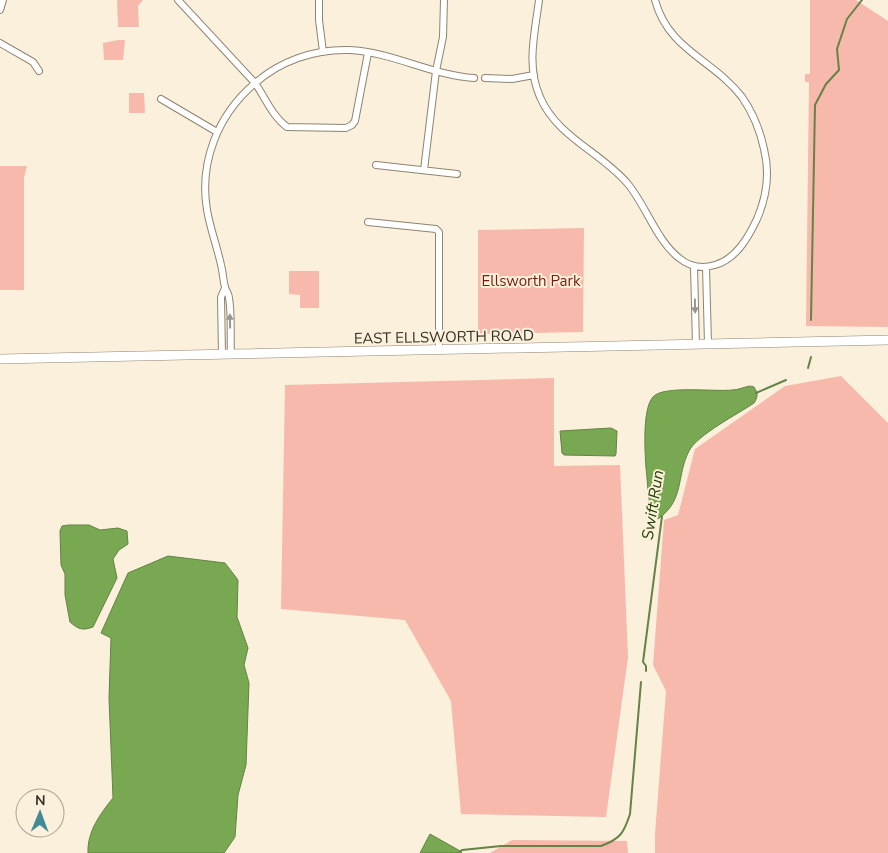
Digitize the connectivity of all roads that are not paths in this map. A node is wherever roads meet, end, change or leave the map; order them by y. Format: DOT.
graph roads {
  1 [pos="3,0"];
  2 [pos="178,0"];
  3 [pos="319,0"];
  4 [pos="444,0"];
  5 [pos="539,0"];
  6 [pos="656,0"];
  7 [pos="0,10"];
  8 [pos="0,43"];
  9 [pos="323,52"];
  10 [pos="368,53"];
  11 [pos="39,71"];
  12 [pos="436,71"];
  13 [pos="534,75"];
  14 [pos="474,78"];
  15 [pos="485,78"];
  16 [pos="255,82"];
  17 [pos="161,99"];
  18 [pos="217,132"];
  19 [pos="376,165"];
  20 [pos="424,170"];
  21 [pos="457,174"];
  22 [pos="368,222"];
  23 [pos="694,266"];
  24 [pos="706,266"];
  25 [pos="888,340"];
  26 [pos="708,344"];
  27 [pos="696,345"];
  28 [pos="439,350"];
  29 [pos="226,355"];
  30 [pos="0,359"];
  1 -- 7 [label="street"];
  2 -- 16 [label="street"];
  3 -- 9 [label="street"];
  4 -- 12 [label="street"];
  5 -- 13 [label="street"];
  6 -- 24 [label="street"];
  8 -- 11 [label="street"];
  9 -- 10 [label="street"];
  9 -- 16 [label="street"];
  10 -- 12 [label="street"];
  10 -- 16 [label="street"];
  12 -- 14 [label="street"];
  12 -- 20 [label="street"];
  13 -- 15 [label="street"];
  13 -- 23 [label="street"];
  16 -- 18 [label="street"];
  17 -- 18 [label="street"];
  18 -- 29 [label="street"];
  19 -- 20 [label="street"];
  20 -- 21 [label="street"];
  22 -- 28 [label="street"];
  23 -- 24 [label="street"];
  23 -- 27 [label="street, one-way"];
  24 -- 26 [label="street"];
  25 -- 26 [label="main road, EAST ELLSWORTH ROAD"];
  26 -- 27 [label="main road, EAST ELLSWORTH ROAD"];
  27 -- 28 [label="main road, EAST ELLSWORTH ROAD"];
  28 -- 29 [label="main road, EAST ELLSWORTH ROAD"];
  29 -- 30 [label="main road, EAST ELLSWORTH ROAD"];
}
